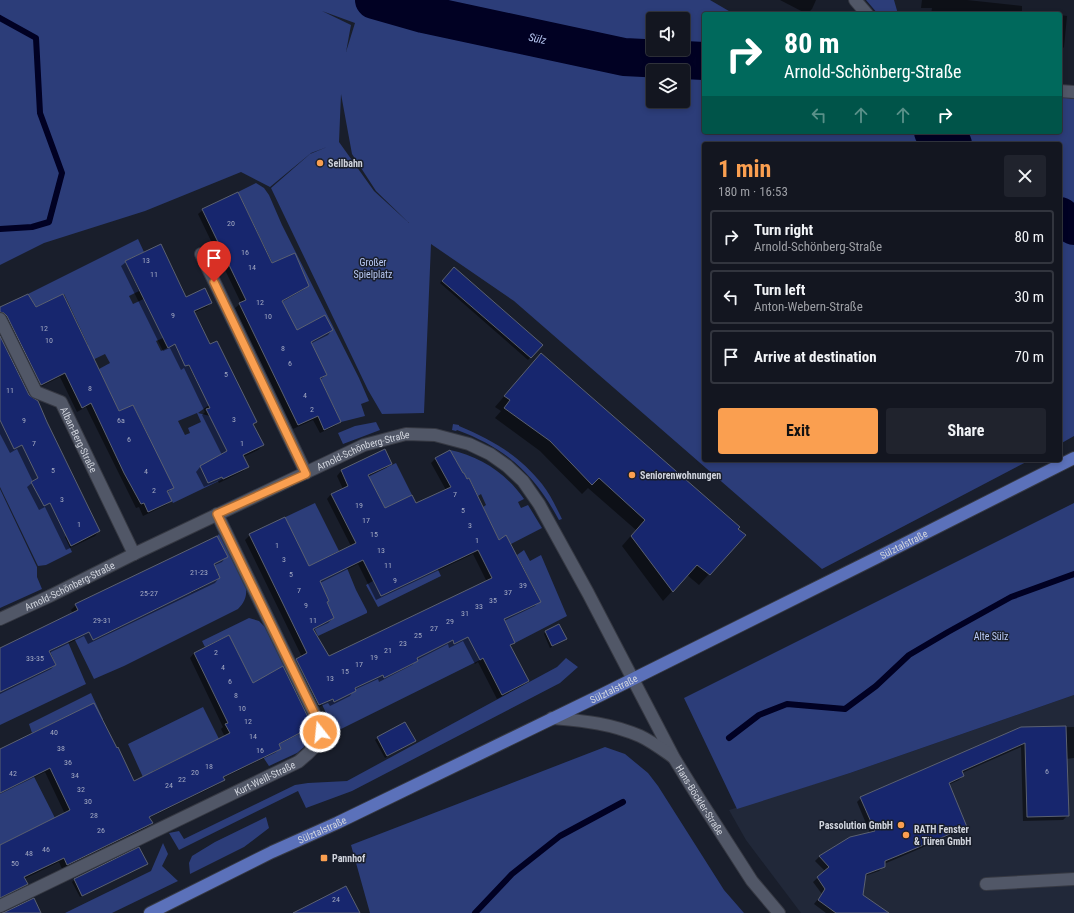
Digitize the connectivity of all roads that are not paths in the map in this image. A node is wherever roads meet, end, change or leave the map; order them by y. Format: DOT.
graph roads {
  1 [pos="855,0"];
  2 [pos="865,12"];
  3 [pos="1062,91"];
  4 [pos="1074,92"];
  5 [pos="201,254"];
  6 [pos="0,319"];
  7 [pos="1074,458"];
  8 [pos="306,474"];
  9 [pos="217,514"];
  10 [pos="134,554"];
  11 [pos="0,619"];
  12 [pos="632,678"];
  13 [pos="552,718"];
  14 [pos="674,758"];
  15 [pos="1074,879"];
  16 [pos="986,884"];
  17 [pos="0,906"];
  18 [pos="150,913"];
  19 [pos="779,913"];
  1 -- 2 [label="street"];
  3 -- 4 [label="street"];
  5 -- 8 [label="street"];
  6 -- 10 [label="street, Alban-Berg-Straße"];
  7 -- 12 [label="main road, Sülztalstraße"];
  8 -- 9 [label="street, Arnold-Schönberg-Straße"];
  8 -- 12 [label="street, Arnold-Schönberg-Straße"];
  9 -- 10 [label="street, Arnold-Schönberg-Straße"];
  9 -- 17 [label="street, Kurt-Weill-Straße"];
  10 -- 11 [label="street, Arnold-Schönberg-Straße"];
  12 -- 13 [label="main road, Sülztalstraße"];
  12 -- 14 [label="street, Hans-Böckler-Straße"];
  13 -- 14 [label="street"];
  13 -- 18 [label="main road, Sülztalstraße"];
  14 -- 19 [label="street, Hans-Böckler-Straße"];
  15 -- 16 [label="street"];
}
